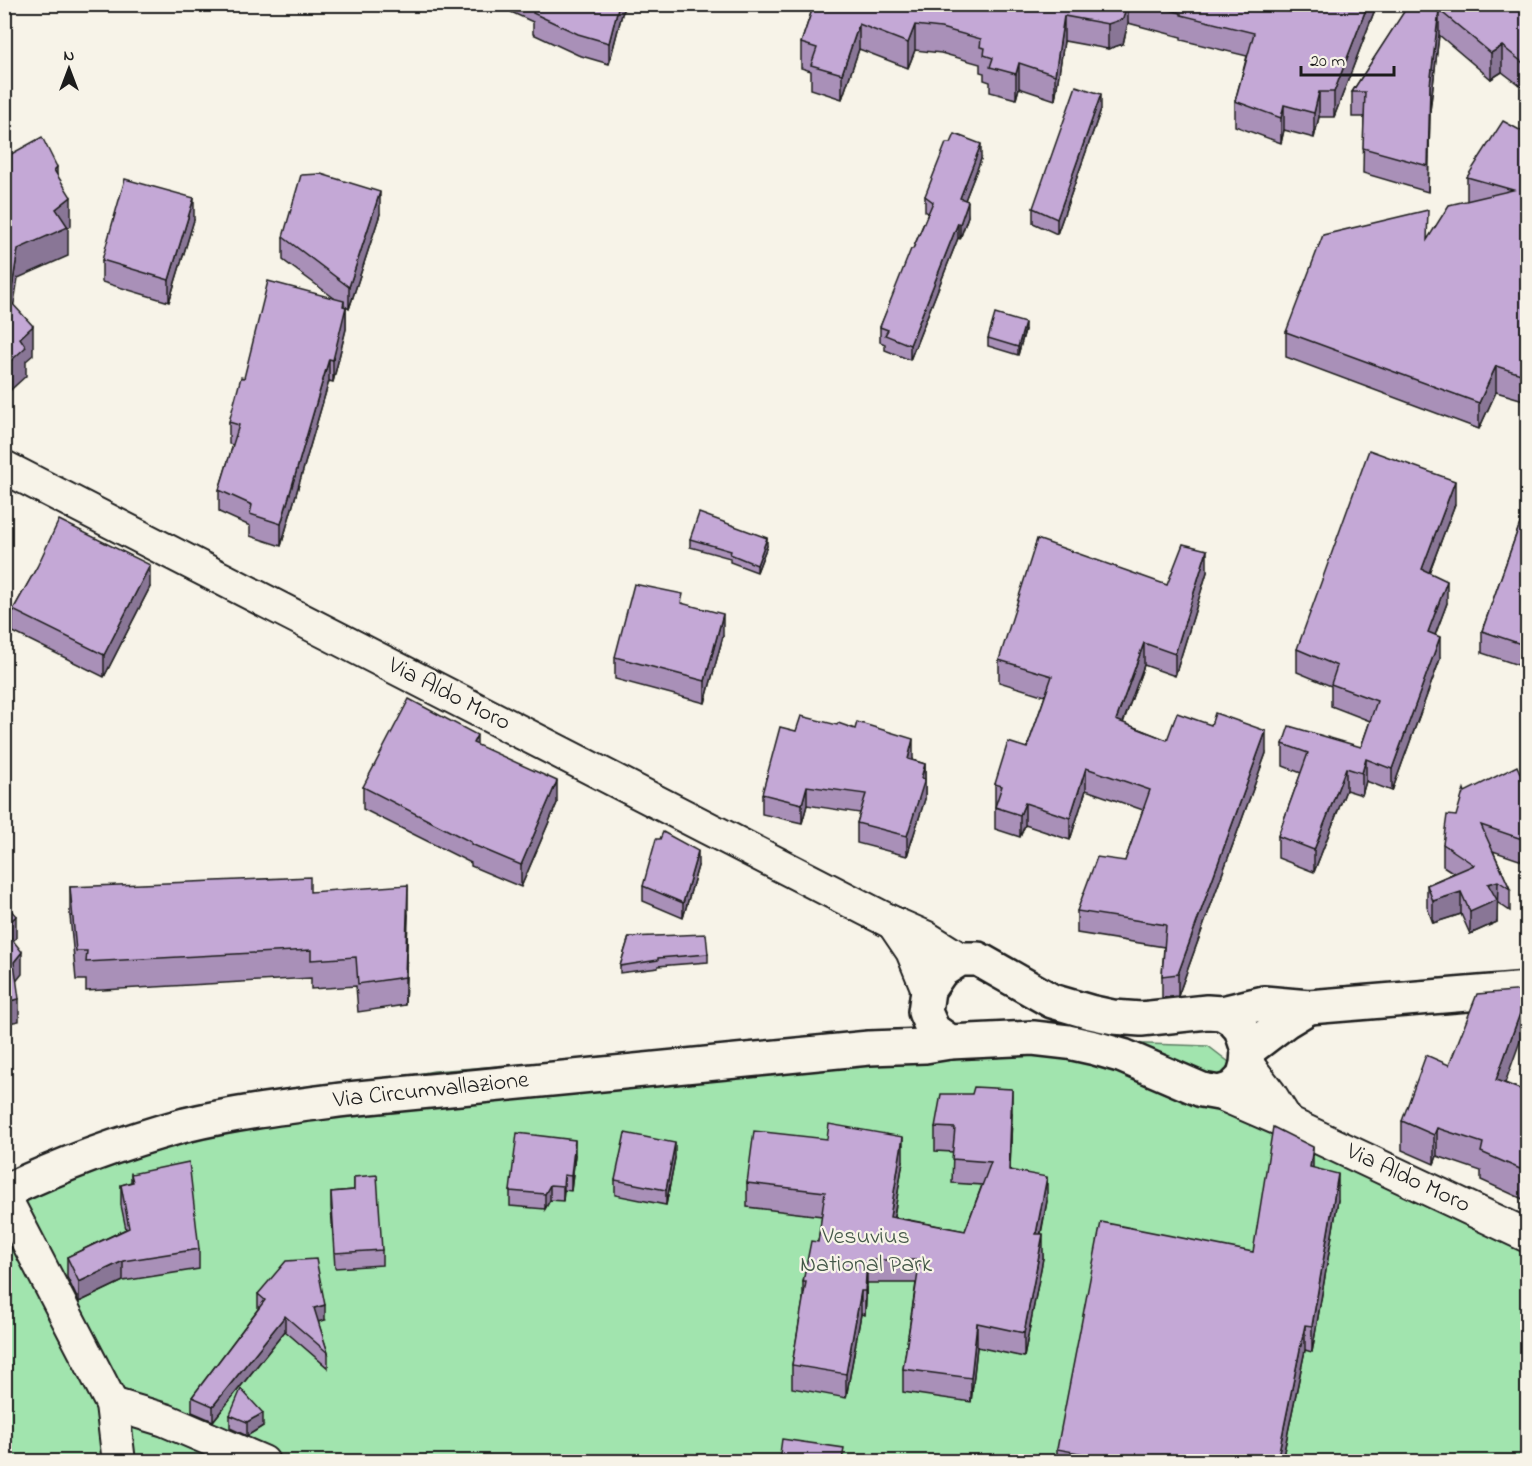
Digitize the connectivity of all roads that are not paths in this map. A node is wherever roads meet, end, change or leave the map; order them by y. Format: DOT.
graph roads {
  1 [pos="4,467"];
  2 [pos="893,923"];
  3 [pos="960,959"];
  4 [pos="1527,989"];
  5 [pos="927,1001"];
  6 [pos="1309,1006"];
  7 [pos="1222,1013"];
  8 [pos="950,1042"];
  9 [pos="869,1048"];
  10 [pos="1247,1057"];
  11 [pos="1219,1093"];
  12 [pos="1287,1123"];
  13 [pos="4,1194"];
  14 [pos="1527,1236"];
  15 [pos="112,1404"];
  16 [pos="119,1461"];
  17 [pos="262,1461"];
  1 -- 2 [label="street, Via Aldo Moro"];
  2 -- 3 [label="street, Via Aldo Moro"];
  2 -- 5 [label="street, Via Aldo Moro"];
  3 -- 5 [label="main road, Via Circumvallazione"];
  3 -- 7 [label="main road"];
  4 -- 6 [label="main road"];
  5 -- 8 [label="main road"];
  5 -- 9 [label="main road, Via Circumvallazione"];
  6 -- 7 [label="main road"];
  6 -- 10 [label="main road"];
  7 -- 10 [label="main road"];
  8 -- 9 [label="main road, Via Circumvallazione"];
  8 -- 11 [label="main road, Via Circumvallazione"];
  9 -- 13 [label="main road, Via Circumvallazione"];
  10 -- 11 [label="main road"];
  10 -- 12 [label="street"];
  11 -- 12 [label="street, Via Aldo Moro"];
  12 -- 14 [label="street, Via Aldo Moro"];
  13 -- 15 [label="street"];
  15 -- 16 [label="street"];
  15 -- 17 [label="street"];
}
